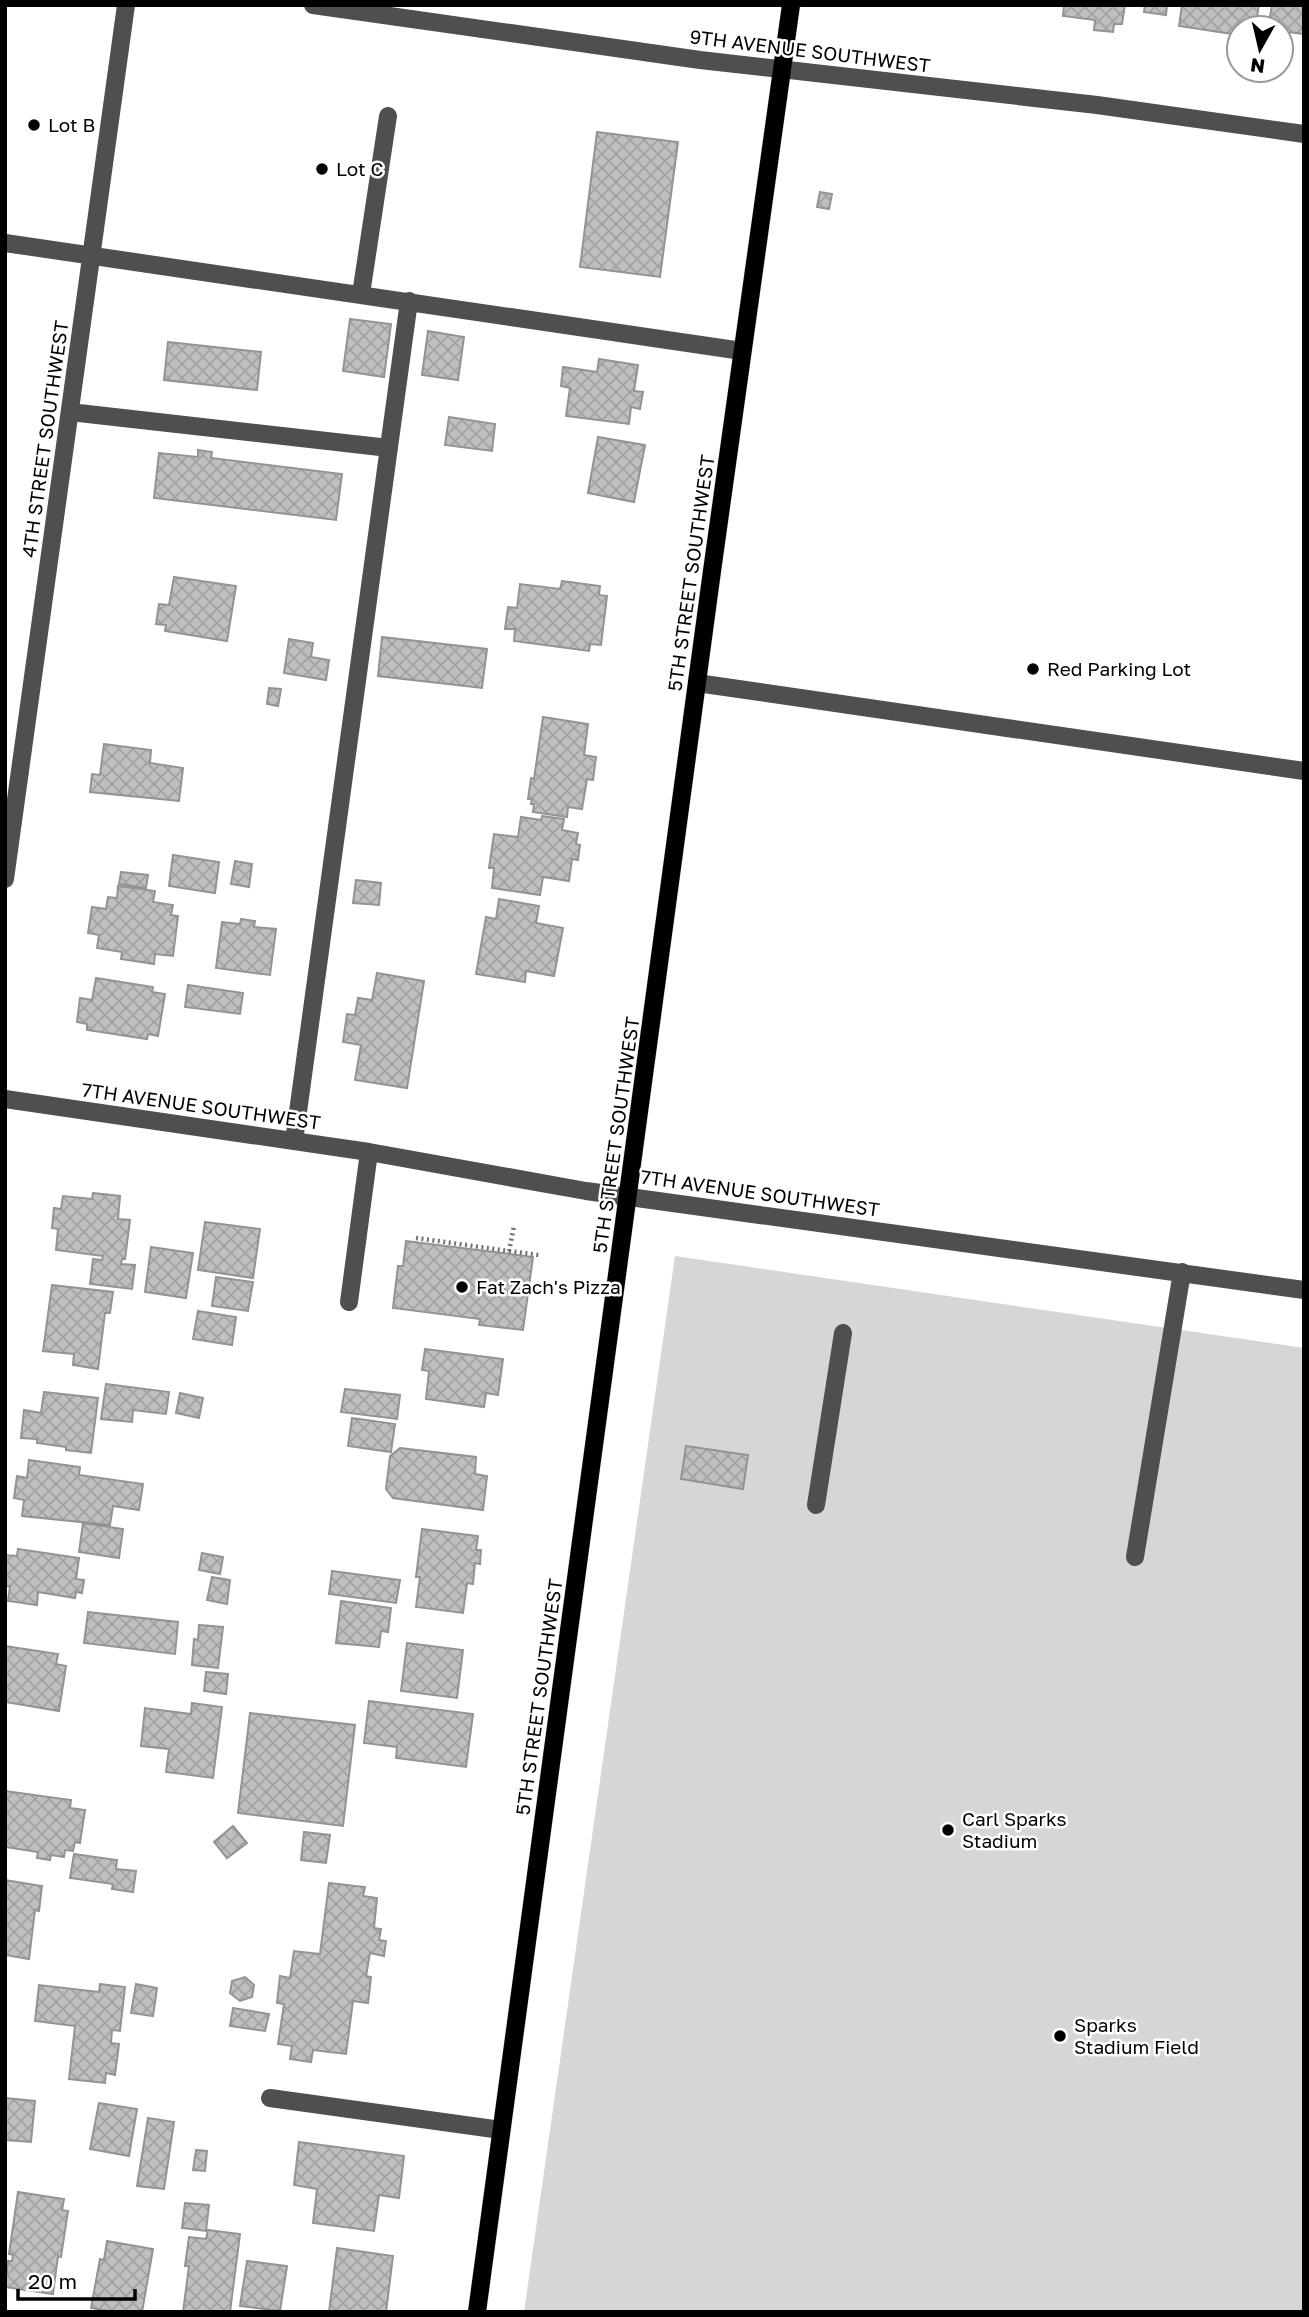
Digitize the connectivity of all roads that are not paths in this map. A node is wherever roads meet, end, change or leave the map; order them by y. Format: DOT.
graph roads {
  1 [pos="126,5"];
  2 [pos="313,5"];
  3 [pos="791,5"];
  4 [pos="783,69"];
  5 [pos="388,116"];
  6 [pos="1304,134"];
  7 [pos="5,243"];
  8 [pos="92,255"];
  9 [pos="361,295"];
  10 [pos="409,301"];
  11 [pos="742,351"];
  12 [pos="70,412"];
  13 [pos="389,448"];
  14 [pos="697,683"];
  15 [pos="1304,771"];
  16 [pos="5,879"];
  17 [pos="5,1098"];
  18 [pos="294,1141"];
  19 [pos="369,1152"];
  20 [pos="629,1196"];
  21 [pos="1182,1272"];
  22 [pos="1304,1290"];
  23 [pos="349,1302"];
  24 [pos="843,1333"];
  25 [pos="816,1505"];
  26 [pos="1135,1557"];
  27 [pos="270,2098"];
  28 [pos="501,2130"];
  29 [pos="477,2312"];
  1 -- 8 [label="street, 4TH STREET SOUTHWEST"];
  2 -- 4 [label="street, 9TH AVENUE SOUTHWEST"];
  3 -- 4 [label="main road, 5TH STREET SOUTHWEST"];
  4 -- 6 [label="street, 9TH AVENUE SOUTHWEST"];
  4 -- 11 [label="main road, 5TH STREET SOUTHWEST"];
  5 -- 9 [label="street"];
  7 -- 8 [label="street"];
  8 -- 9 [label="street"];
  8 -- 12 [label="street, 4TH STREET SOUTHWEST"];
  9 -- 10 [label="street"];
  10 -- 11 [label="street"];
  10 -- 13 [label="street"];
  11 -- 14 [label="main road, 5TH STREET SOUTHWEST"];
  12 -- 13 [label="street"];
  12 -- 16 [label="street, 4TH STREET SOUTHWEST"];
  13 -- 18 [label="street"];
  14 -- 15 [label="street"];
  14 -- 20 [label="main road, 5TH STREET SOUTHWEST"];
  17 -- 18 [label="street, 7TH AVENUE SOUTHWEST"];
  18 -- 19 [label="street, 7TH AVENUE SOUTHWEST"];
  19 -- 20 [label="street, 7TH AVENUE SOUTHWEST"];
  19 -- 23 [label="street"];
  20 -- 21 [label="street, 7TH AVENUE SOUTHWEST"];
  20 -- 28 [label="main road, 5TH STREET SOUTHWEST"];
  21 -- 22 [label="street, 7TH AVENUE SOUTHWEST"];
  21 -- 26 [label="street"];
  24 -- 25 [label="street"];
  27 -- 28 [label="street"];
  28 -- 29 [label="main road, 5TH STREET SOUTHWEST"];
}
